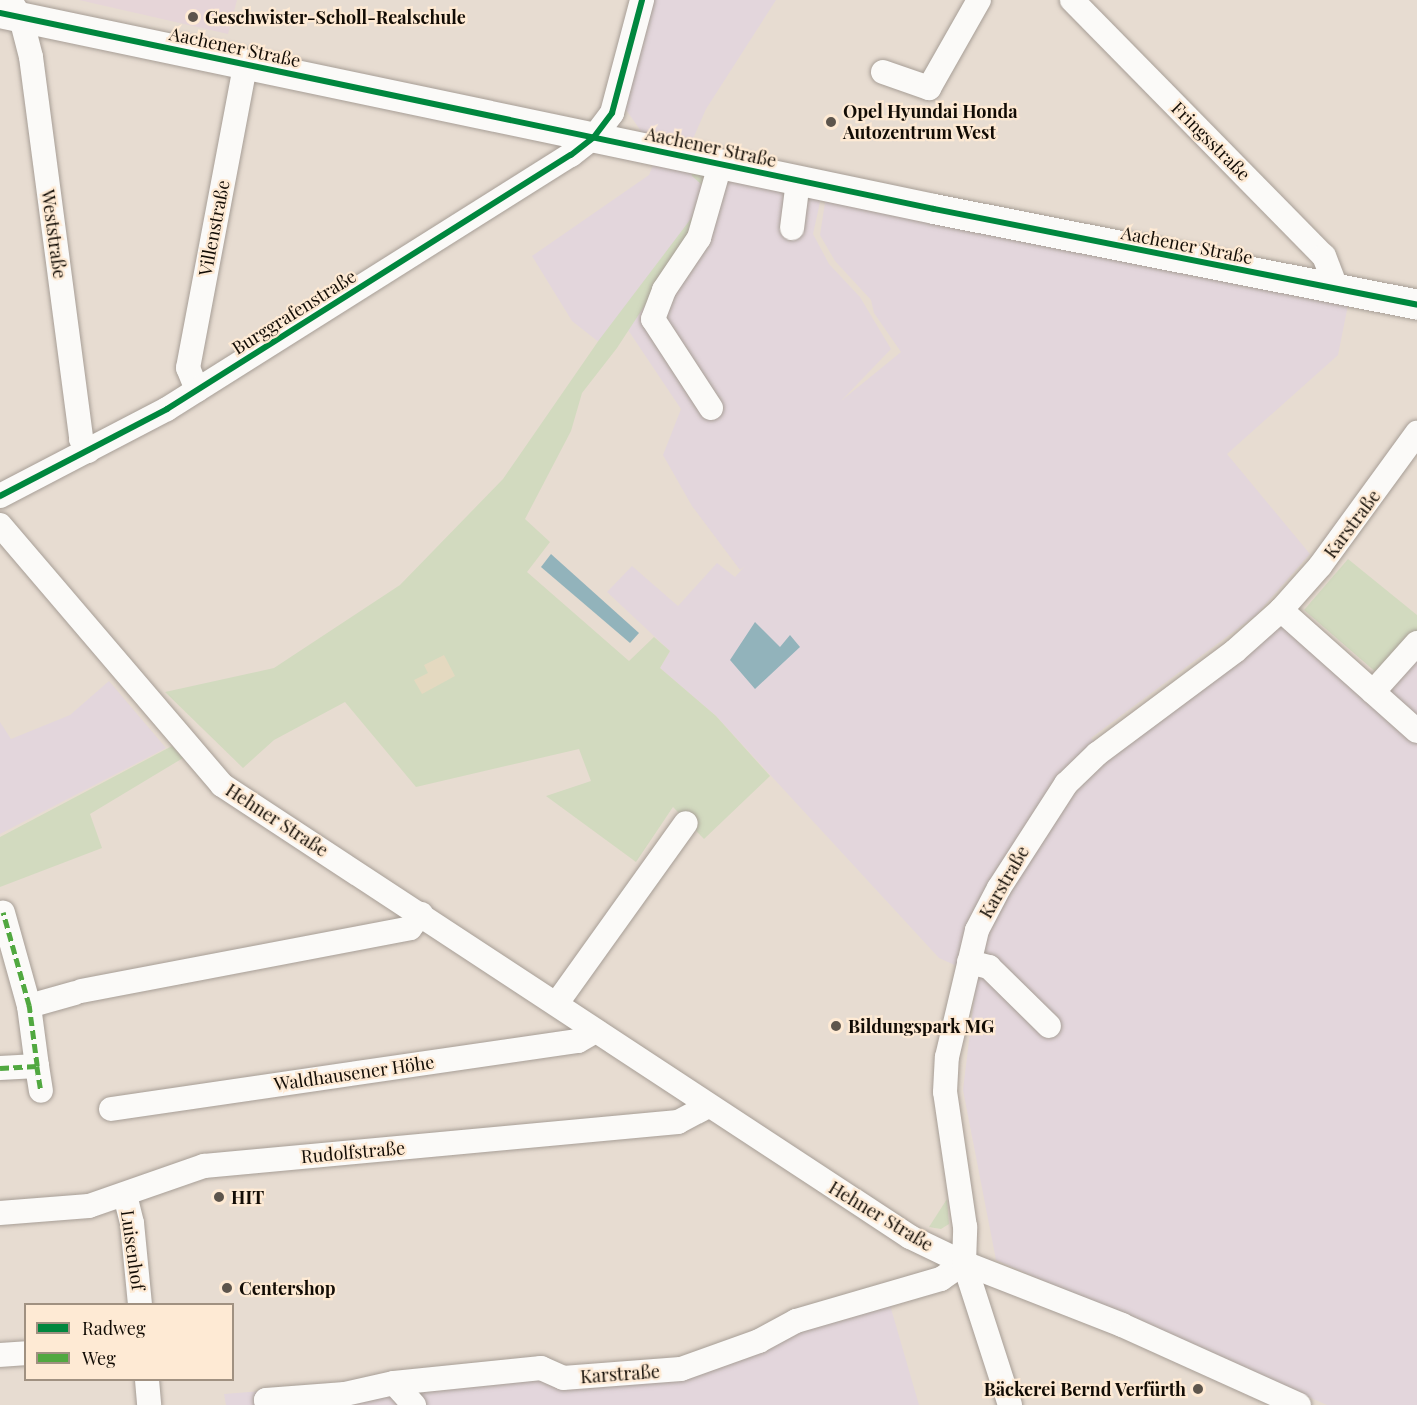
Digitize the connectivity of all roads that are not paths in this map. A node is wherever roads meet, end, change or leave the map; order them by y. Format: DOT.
graph roads {
  1 [pos="642,0"];
  2 [pos="979,0"];
  3 [pos="1072,0"];
  4 [pos="10,10"];
  5 [pos="245,65"];
  6 [pos="884,72"];
  7 [pos="594,137"];
  8 [pos="720,165"];
  9 [pos="798,181"];
  10 [pos="792,228"];
  11 [pos="1337,290"];
  12 [pos="1417,304"];
  13 [pos="197,390"];
  14 [pos="711,408"];
  15 [pos="1417,433"];
  16 [pos="88,451"];
  17 [pos="0,496"];
  18 [pos="0,525"];
  19 [pos="1281,610"];
  20 [pos="1417,643"];
  21 [pos="1373,692"];
  22 [pos="1417,731"];
  23 [pos="686,822"];
  24 [pos="3,913"];
  25 [pos="421,914"];
  26 [pos="969,962"];
  27 [pos="557,1003"];
  28 [pos="29,1006"];
  29 [pos="1049,1026"];
  30 [pos="595,1031"];
  31 [pos="37,1066"];
  32 [pos="0,1068"];
  33 [pos="41,1091"];
  34 [pos="708,1106"];
  35 [pos="111,1109"];
  36 [pos="124,1195"];
  37 [pos="0,1213"];
  38 [pos="964,1263"];
  39 [pos="140,1303"];
  40 [pos="24,1353"];
  41 [pos="0,1355"];
  42 [pos="147,1381"];
  43 [pos="394,1383"];
  44 [pos="345,1400"];
  45 [pos="149,1405"];
  46 [pos="267,1405"];
  47 [pos="414,1405"];
  48 [pos="1010,1405"];
  49 [pos="1299,1405"];
  1 -- 7 [label="street, Burggrafenstraße"];
  2 -- 6 [label="street"];
  3 -- 11 [label="street, Fringsstraße"];
  4 -- 5 [label="main road, Aachener Straße"];
  4 -- 16 [label="street, Weststraße"];
  5 -- 7 [label="main road, Aachener Straße"];
  5 -- 13 [label="street, Villenstraße"];
  7 -- 8 [label="main road, Aachener Straße"];
  7 -- 13 [label="street, Burggrafenstraße"];
  8 -- 9 [label="main road, Aachener Straße"];
  8 -- 14 [label="street"];
  9 -- 10 [label="street"];
  9 -- 11 [label="main road, Aachener Straße"];
  11 -- 12 [label="main road, Aachener Straße"];
  13 -- 16 [label="street, Burggrafenstraße"];
  15 -- 19 [label="street, Karstraße"];
  16 -- 17 [label="street, Burggrafenstraße"];
  18 -- 25 [label="street, Hehner Straße"];
  19 -- 21 [label="street"];
  19 -- 26 [label="street, Karstraße"];
  20 -- 21 [label="street"];
  21 -- 22 [label="street"];
  23 -- 27 [label="street"];
  24 -- 28 [label="street"];
  25 -- 27 [label="street, Hehner Straße"];
  25 -- 28 [label="street"];
  26 -- 29 [label="street"];
  26 -- 38 [label="street, Karstraße"];
  27 -- 30 [label="street, Hehner Straße"];
  28 -- 31 [label="street"];
  30 -- 34 [label="street, Hehner Straße"];
  30 -- 35 [label="street, Waldhausener Höhe"];
  31 -- 32 [label="street"];
  31 -- 33 [label="street"];
  34 -- 36 [label="street, Rudolfstraße"];
  34 -- 38 [label="street, Hehner Straße"];
  36 -- 37 [label="street, Rudolfstraße"];
  36 -- 39 [label="street, Luisenhof"];
  38 -- 43 [label="street, Karstraße"];
  38 -- 48 [label="street, Karstraße"];
  38 -- 49 [label="street, Hehner Straße"];
  40 -- 41 [label="street"];
  42 -- 45 [label="street"];
  43 -- 44 [label="street, Karstraße"];
  43 -- 47 [label="street"];
  44 -- 46 [label="street, Karstraße"];
}
